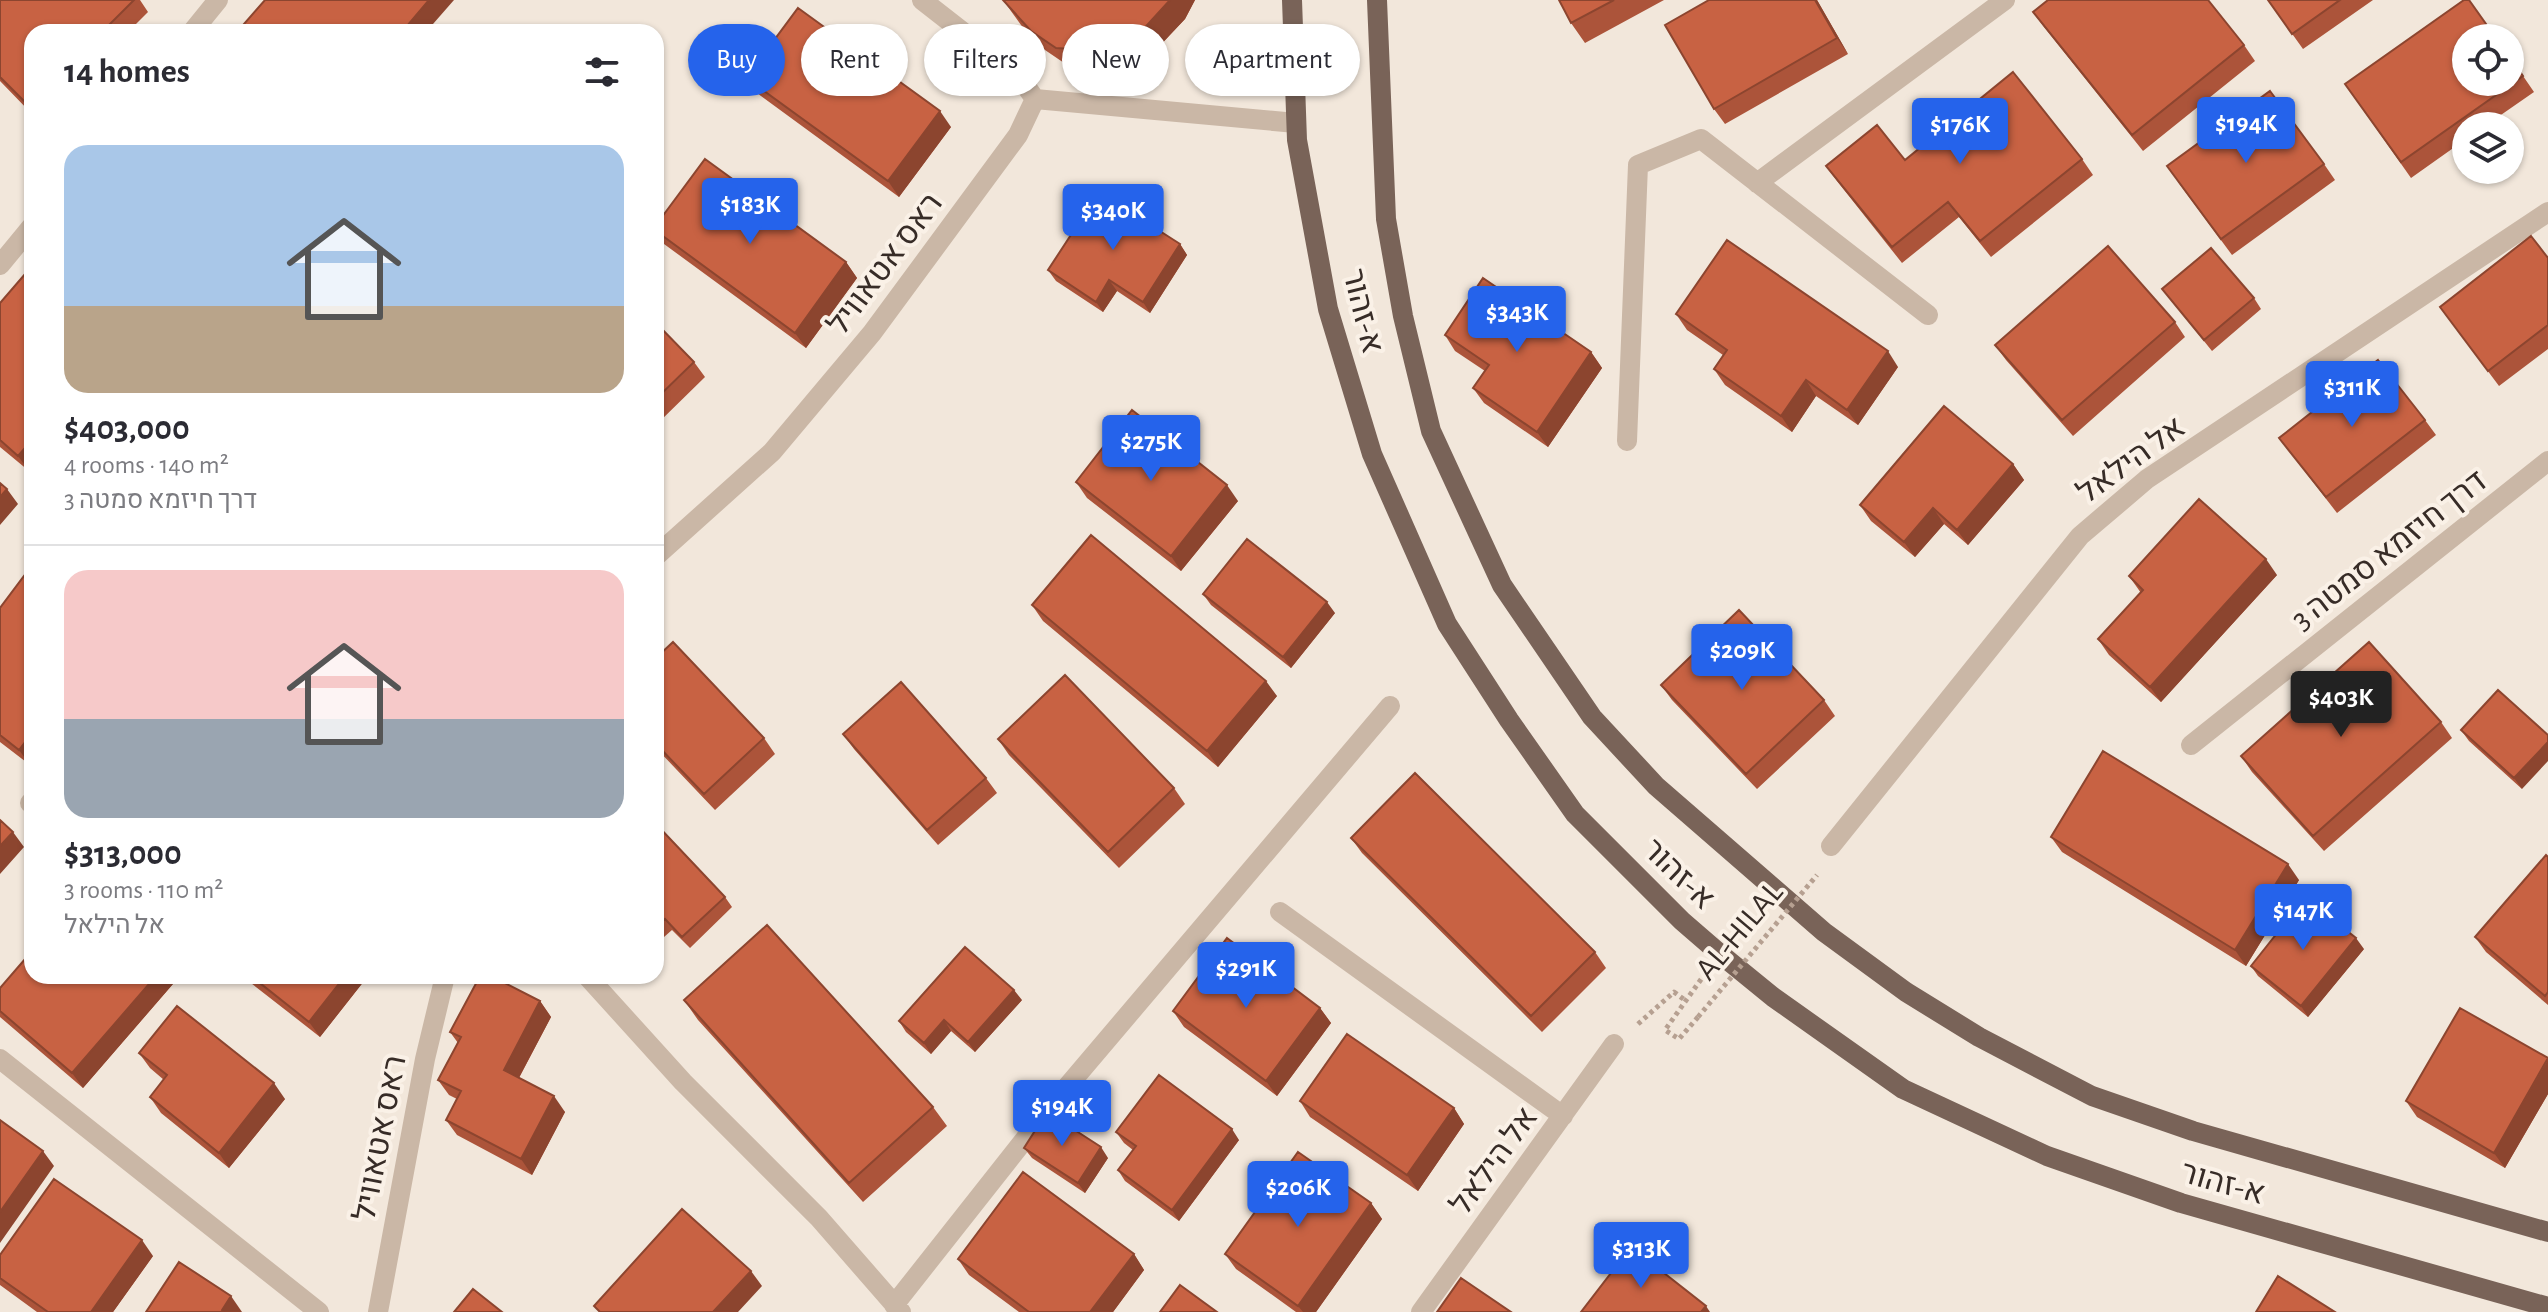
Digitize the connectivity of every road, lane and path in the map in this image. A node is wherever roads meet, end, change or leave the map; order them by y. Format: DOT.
graph roads {
  1 [pos="218,0"];
  2 [pos="922,0"];
  3 [pos="1292,0"];
  4 [pos="1377,0"];
  5 [pos="2005,0"];
  6 [pos="198,24"];
  7 [pos="1035,99"];
  8 [pos="1296,123"];
  9 [pos="1757,183"];
  10 [pos="2548,212"];
  11 [pos="24,236"];
  12 [pos="0,265"];
  13 [pos="1928,315"];
  14 [pos="1627,441"];
  15 [pos="2548,461"];
  16 [pos="664,549"];
  17 [pos="1390,706"];
  18 [pos="2191,745"];
  19 [pos="1831,846"];
  20 [pos="1817,875"];
  21 [pos="1280,912"];
  22 [pos="443,984"];
  23 [pos="594,984"];
  24 [pos="1614,1044"];
  25 [pos="0,1059"];
  26 [pos="1563,1116"];
  27 [pos="2548,1232"];
  28 [pos="2548,1307"];
  29 [pos="898,1309"];
  30 [pos="319,1312"];
  31 [pos="378,1312"];
  32 [pos="1421,1312"];
  1 -- 6 [label="street"];
  2 -- 7 [label="street"];
  3 -- 8 [label="main road, א-זהור"];
  4 -- 27 [label="main road, א-זהור"];
  5 -- 9 [label="street"];
  7 -- 8 [label="street"];
  7 -- 16 [label="street, ראס אטאוויל"];
  8 -- 28 [label="main road, א-זהור"];
  9 -- 13 [label="street"];
  9 -- 14 [label="street"];
  10 -- 19 [label="street, אל הילאל"];
  11 -- 12 [label="street"];
  15 -- 18 [label="street, דרך חיזמא סמטה 3"];
  17 -- 29 [label="street"];
  20 -- 24 [label="path, AL-HILAL, bridge"];
  21 -- 26 [label="street"];
  22 -- 31 [label="street, ראס אטאוויל"];
  23 -- 29 [label="street"];
  24 -- 26 [label="street, אל הילאל"];
  25 -- 30 [label="street"];
  26 -- 32 [label="street, אל הילאל"];
}
